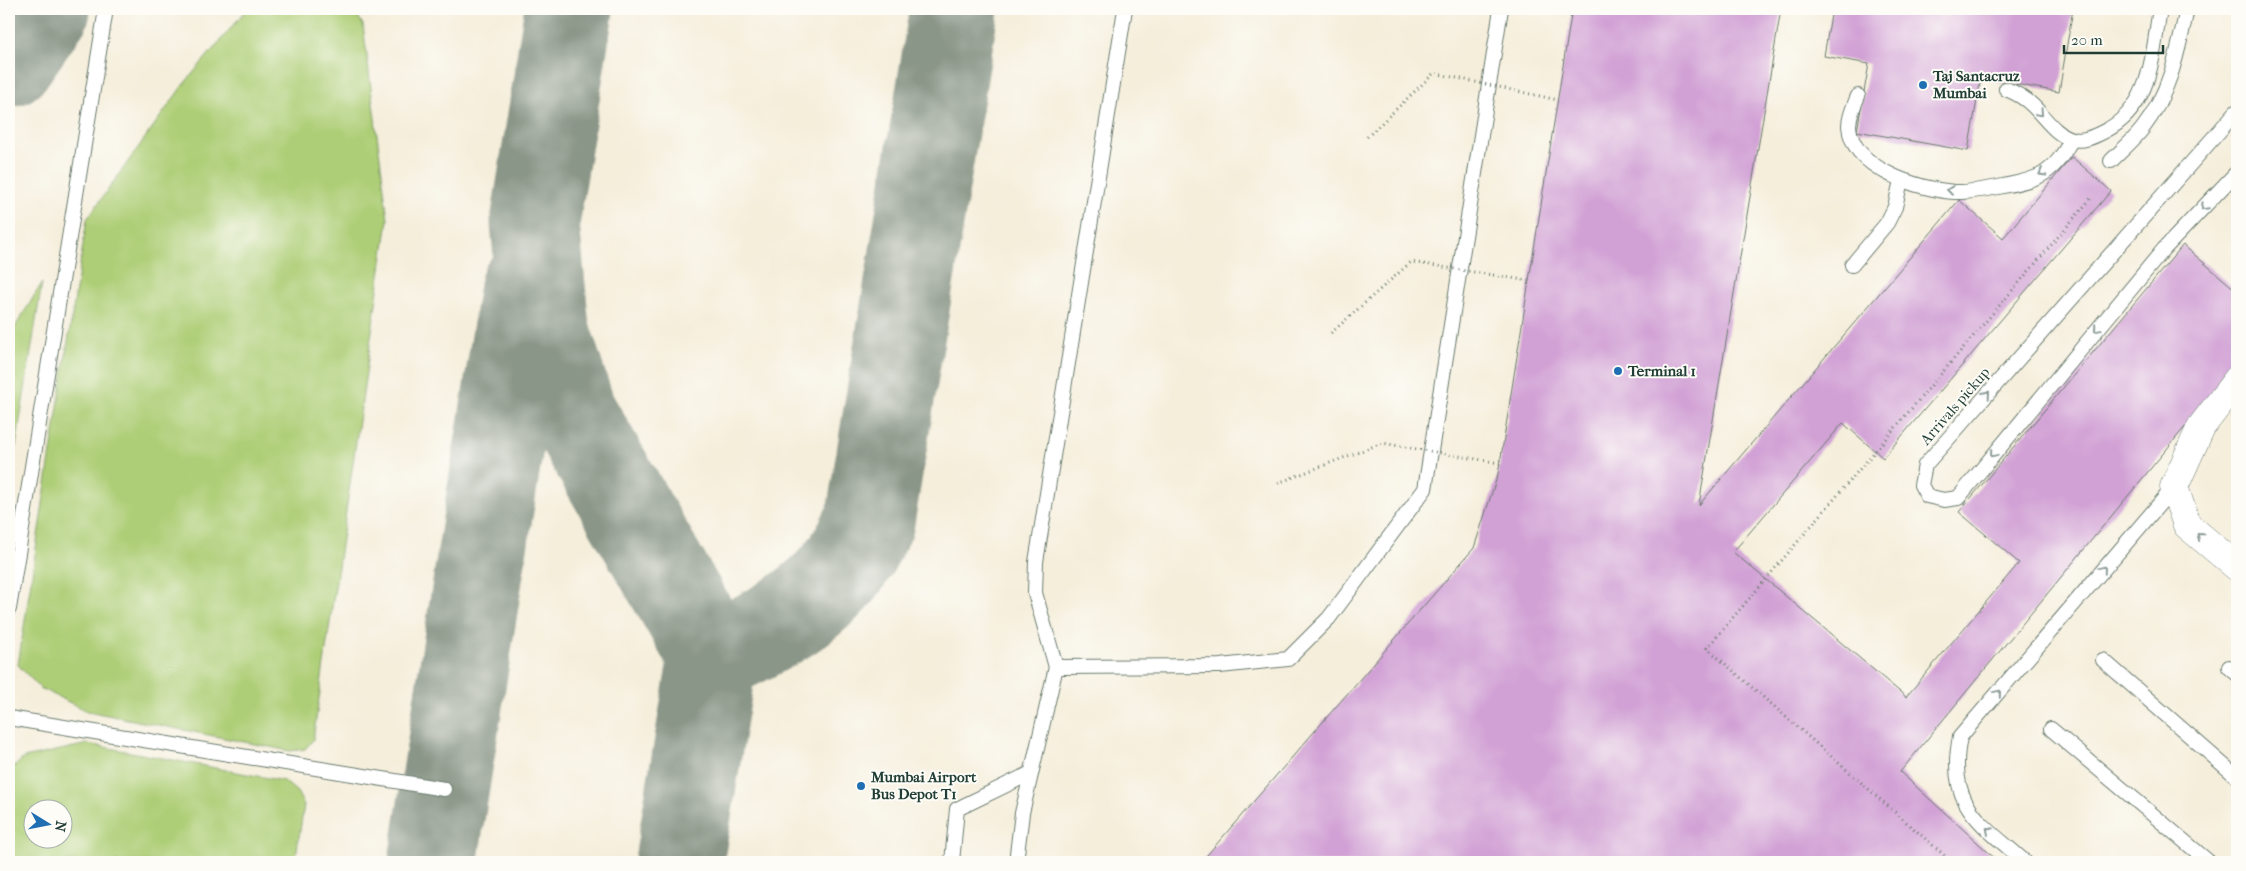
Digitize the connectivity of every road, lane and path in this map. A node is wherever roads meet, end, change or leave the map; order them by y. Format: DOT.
graph roads {
  1 [pos="106,9"];
  2 [pos="1125,9"];
  3 [pos="1501,9"];
  4 [pos="2160,9"];
  5 [pos="2188,9"];
  6 [pos="2006,89"];
  7 [pos="1858,96"];
  8 [pos="1558,100"];
  9 [pos="2237,111"];
  10 [pos="1367,137"];
  11 [pos="2072,139"];
  12 [pos="2111,162"];
  13 [pos="2237,172"];
  14 [pos="1901,180"];
  15 [pos="2093,196"];
  16 [pos="1852,264"];
  17 [pos="1530,281"];
  18 [pos="1331,333"];
  19 [pos="2237,380"];
  20 [pos="1500,463"];
  21 [pos="1278,483"];
  22 [pos="2174,487"];
  23 [pos="2237,567"];
  24 [pos="9,609"];
  25 [pos="2103,660"];
  26 [pos="1056,667"];
  27 [pos="9,718"];
  28 [pos="2051,729"];
  29 [pos="1031,773"];
  30 [pos="2237,777"];
  31 [pos="444,789"];
  32 [pos="952,862"];
  33 [pos="1016,862"];
  34 [pos="1952,862"];
  35 [pos="2025,862"];
  36 [pos="2209,862"];
  1 -- 24 [label="lane"];
  2 -- 26 [label="lane"];
  3 -- 26 [label="lane"];
  4 -- 11 [label="lane"];
  5 -- 12 [label="lane"];
  6 -- 11 [label="lane, one-way"];
  7 -- 14 [label="lane"];
  8 -- 10 [label="path, bridge"];
  13 -- 9 [label="lane, Arrivals pickup, one-way"];
  11 -- 14 [label="lane, one-way"];
  14 -- 16 [label="lane"];
  15 -- 34 [label="path"];
  17 -- 18 [label="path, bridge"];
  19 -- 22 [label="street"];
  20 -- 21 [label="path, bridge"];
  23 -- 22 [label="street, one-way"];
  35 -- 22 [label="lane, one-way"];
  25 -- 30 [label="lane"];
  26 -- 29 [label="lane"];
  27 -- 31 [label="lane"];
  28 -- 36 [label="lane"];
  29 -- 32 [label="lane"];
  29 -- 33 [label="lane"];
}
